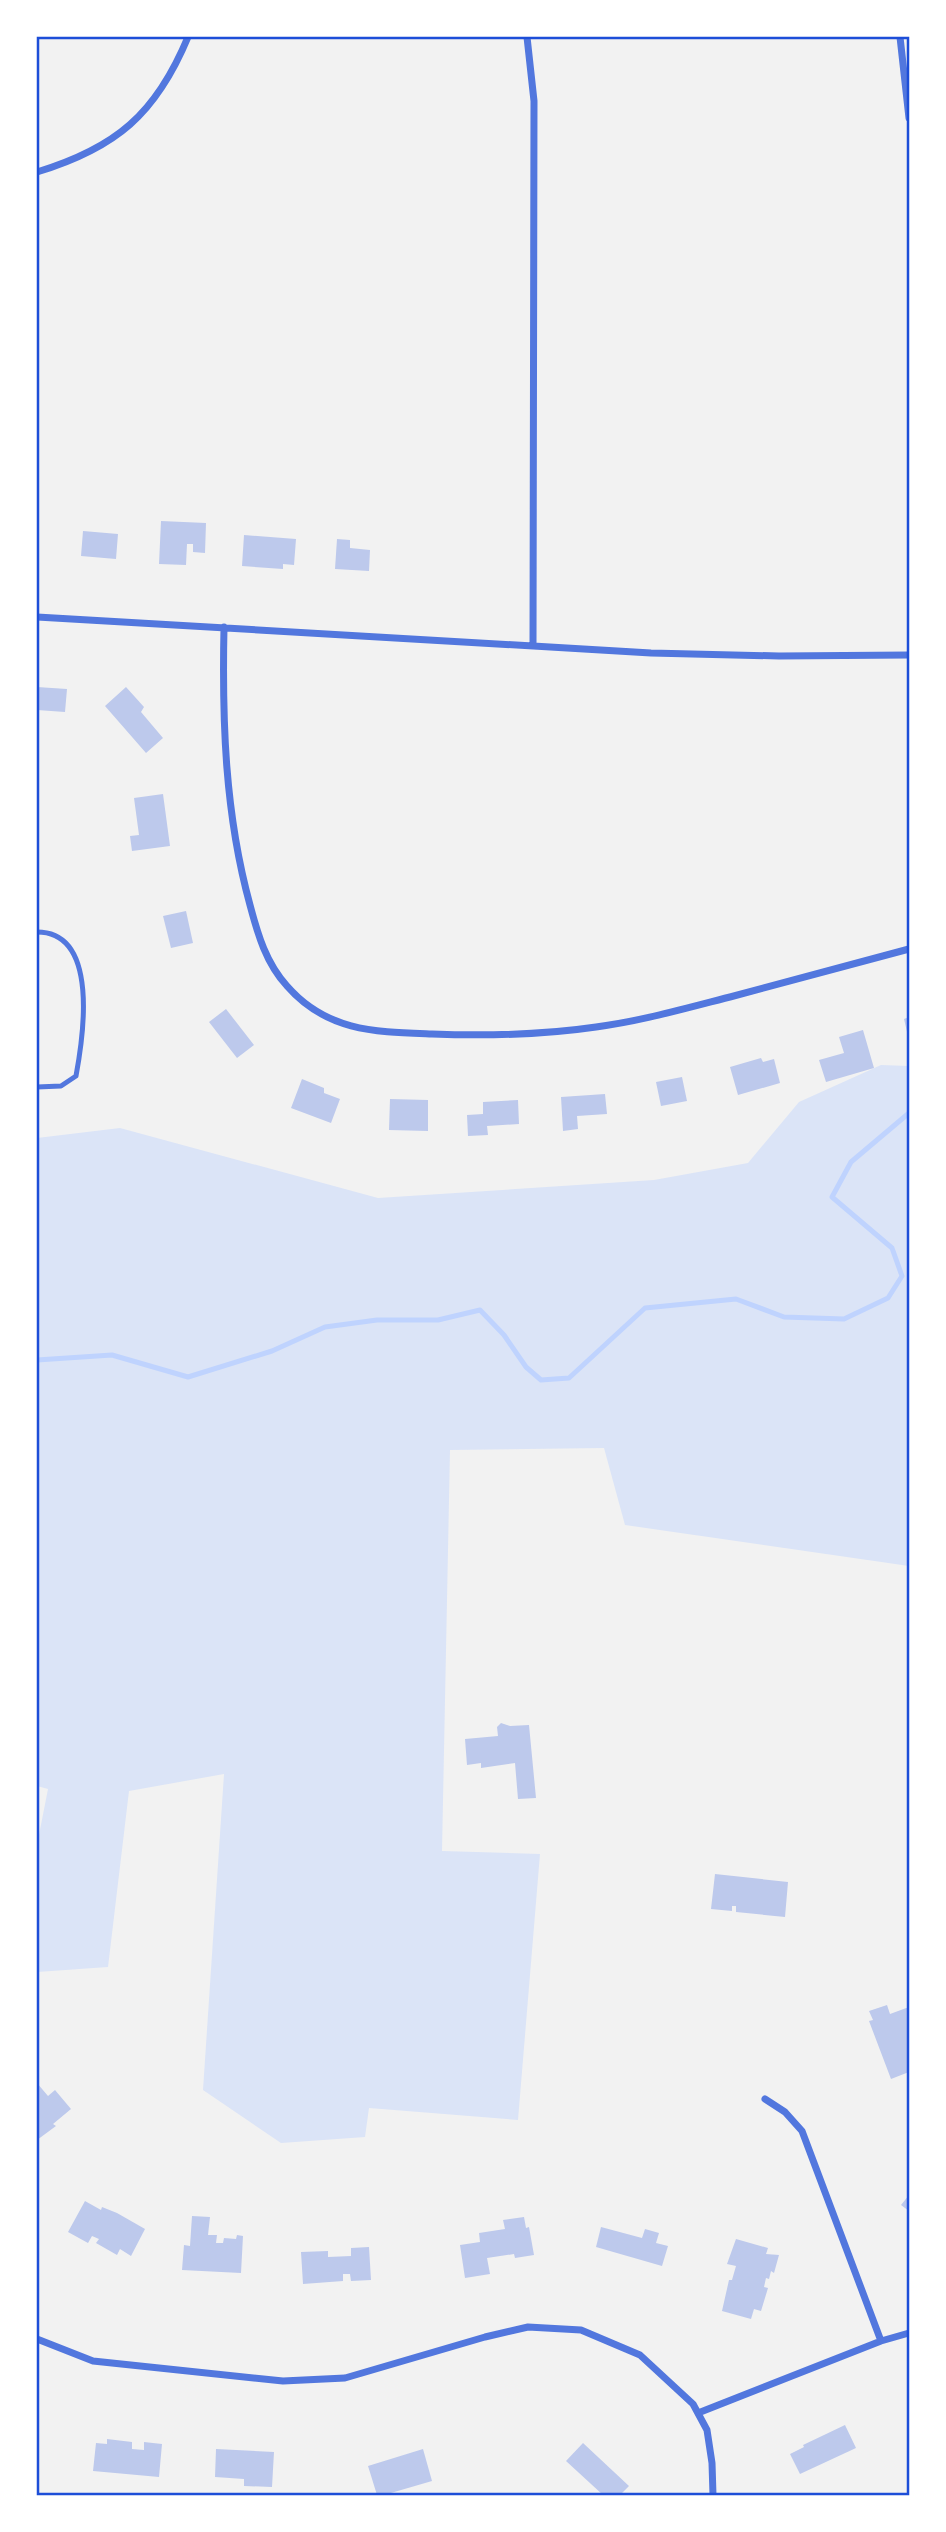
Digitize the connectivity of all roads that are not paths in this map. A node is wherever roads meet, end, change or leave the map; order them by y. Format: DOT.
graph roads {
  1 [pos="188,37"];
  2 [pos="527,37"];
  3 [pos="900,37"];
  4 [pos="909,118"];
  5 [pos="37,172"];
  6 [pos="37,617"];
  7 [pos="224,627"];
  8 [pos="533,646"];
  9 [pos="909,655"];
  10 [pos="37,932"];
  11 [pos="909,949"];
  12 [pos="37,1087"];
  13 [pos="765,2099"];
  14 [pos="909,2333"];
  15 [pos="37,2339"];
  16 [pos="881,2341"];
  17 [pos="698,2413"];
  18 [pos="713,2495"];
  1 -- 5 [label="street"];
  2 -- 8 [label="street"];
  3 -- 4 [label="street"];
  6 -- 7 [label="street"];
  7 -- 8 [label="street"];
  7 -- 11 [label="street"];
  8 -- 9 [label="street"];
  10 -- 12 [label="lane"];
  13 -- 16 [label="street"];
  14 -- 16 [label="street"];
  15 -- 17 [label="street"];
  16 -- 17 [label="street"];
  17 -- 18 [label="street"];
}
